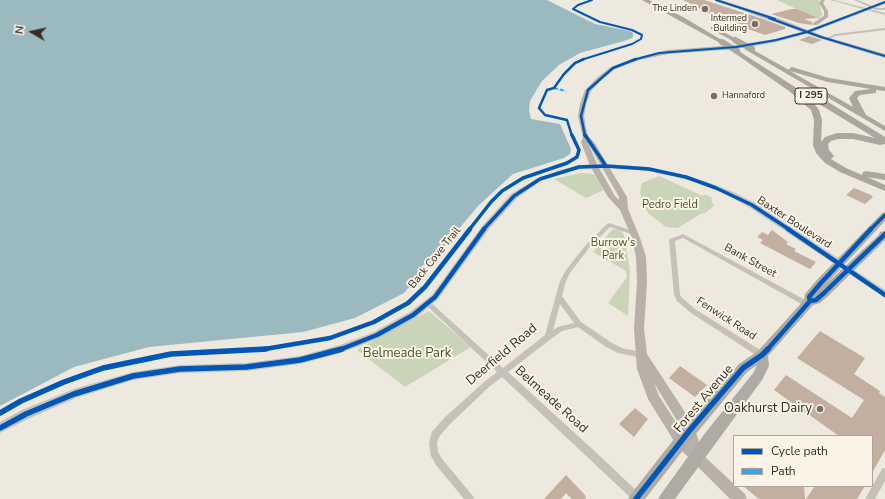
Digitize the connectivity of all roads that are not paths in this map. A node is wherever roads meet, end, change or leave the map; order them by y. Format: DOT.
graph roads {
  1 [pos="645,0"];
  2 [pos="658,0"];
  3 [pos="716,0"];
  4 [pos="823,0"];
  5 [pos="831,0"];
  6 [pos="855,0"];
  7 [pos="885,2"];
  8 [pos="872,7"];
  9 [pos="864,9"];
  10 [pos="885,9"];
  11 [pos="885,14"];
  12 [pos="885,29"];
  13 [pos="805,30"];
  14 [pos="829,38"];
  15 [pos="750,49"];
  16 [pos="686,50"];
  17 [pos="736,51"];
  18 [pos="885,56"];
  19 [pos="885,90"];
  20 [pos="876,124"];
  21 [pos="885,129"];
  22 [pos="586,138"];
  23 [pos="885,142"];
  24 [pos="594,166"];
  25 [pos="606,166"];
  26 [pos="885,177"];
  27 [pos="885,188"];
  28 [pos="624,209"];
  29 [pos="885,215"];
  30 [pos="634,233"];
  31 [pos="885,234"];
  32 [pos="683,236"];
  33 [pos="844,266"];
  34 [pos="885,295"];
  35 [pos="559,298"];
  36 [pos="808,302"];
  37 [pos="428,304"];
  38 [pos="579,324"];
  39 [pos="548,337"];
  40 [pos="642,355"];
  41 [pos="762,355"];
  42 [pos="502,372"];
  43 [pos="0,428"];
  44 [pos="690,430"];
  45 [pos="681,442"];
  46 [pos="697,458"];
  47 [pos="885,472"];
  48 [pos="637,498"];
  49 [pos="470,499"];
  50 [pos="666,499"];
  51 [pos="740,499"];
  52 [pos="870,499"];
  1 -- 17 [label="highway, bridge"];
  2 -- 15 [label="highway, I 295, bridge"];
  3 -- 13 [label="main road"];
  4 -- 13 [label="main road"];
  5 -- 9 [label="street"];
  6 -- 8 [label="street"];
  7 -- 8 [label="main road"];
  8 -- 9 [label="main road"];
  8 -- 10 [label="street"];
  9 -- 11 [label="street"];
  9 -- 13 [label="main road"];
  12 -- 14 [label="street"];
  13 -- 14 [label="main road"];
  13 -- 16 [label="main road"];
  13 -- 16 [label="main road"];
  14 -- 18 [label="main road"];
  15 -- 19 [label="highway"];
  15 -- 20 [label="highway, I 295"];
  16 -- 22 [label="main road"];
  17 -- 23 [label="highway, I 295"];
  17 -- 27 [label="highway"];
  19 -- 20 [label="highway"];
  20 -- 21 [label="highway, I 295"];
  22 -- 24 [label="main road"];
  22 -- 25 [label="main road"];
  23 -- 26 [label="highway"];
  24 -- 25 [label="street, Baxter Boulevard"];
  24 -- 28 [label="main road"];
  24 -- 37 [label="street, Baxter Boulevard"];
  25 -- 28 [label="main road"];
  25 -- 33 [label="street, Baxter Boulevard"];
  28 -- 30 [label="main road"];
  29 -- 33 [label="highway, Forest Avenue"];
  30 -- 35 [label="street, Deerfield Road"];
  30 -- 40 [label="main road"];
  31 -- 33 [label="highway, Forest Avenue"];
  32 -- 36 [label="street, Bank Street"];
  32 -- 41 [label="street, Fenwick Road"];
  33 -- 34 [label="street, Baxter Boulevard"];
  33 -- 36 [label="highway, Forest Avenue"];
  35 -- 38 [label="street"];
  35 -- 39 [label="street, Deerfield Road"];
  36 -- 41 [label="highway, Forest Avenue"];
  37 -- 42 [label="street, Belmeade Road"];
  37 -- 43 [label="street, Baxter Boulevard"];
  38 -- 39 [label="street"];
  38 -- 40 [label="street"];
  39 -- 42 [label="street, Deerfield Road"];
  40 -- 44 [label="main road"];
  40 -- 45 [label="main road"];
  41 -- 44 [label="highway, Forest Avenue"];
  41 -- 46 [label="highway"];
  42 -- 48 [label="street, Belmeade Road"];
  42 -- 49 [label="street, Deerfield Road"];
  44 -- 45 [label="highway, Forest Avenue"];
  44 -- 46 [label="main road"];
  45 -- 46 [label="main road"];
  45 -- 48 [label="highway, Forest Avenue"];
  46 -- 50 [label="highway"];
  46 -- 51 [label="main road"];
  47 -- 52 [label="street"];
}
